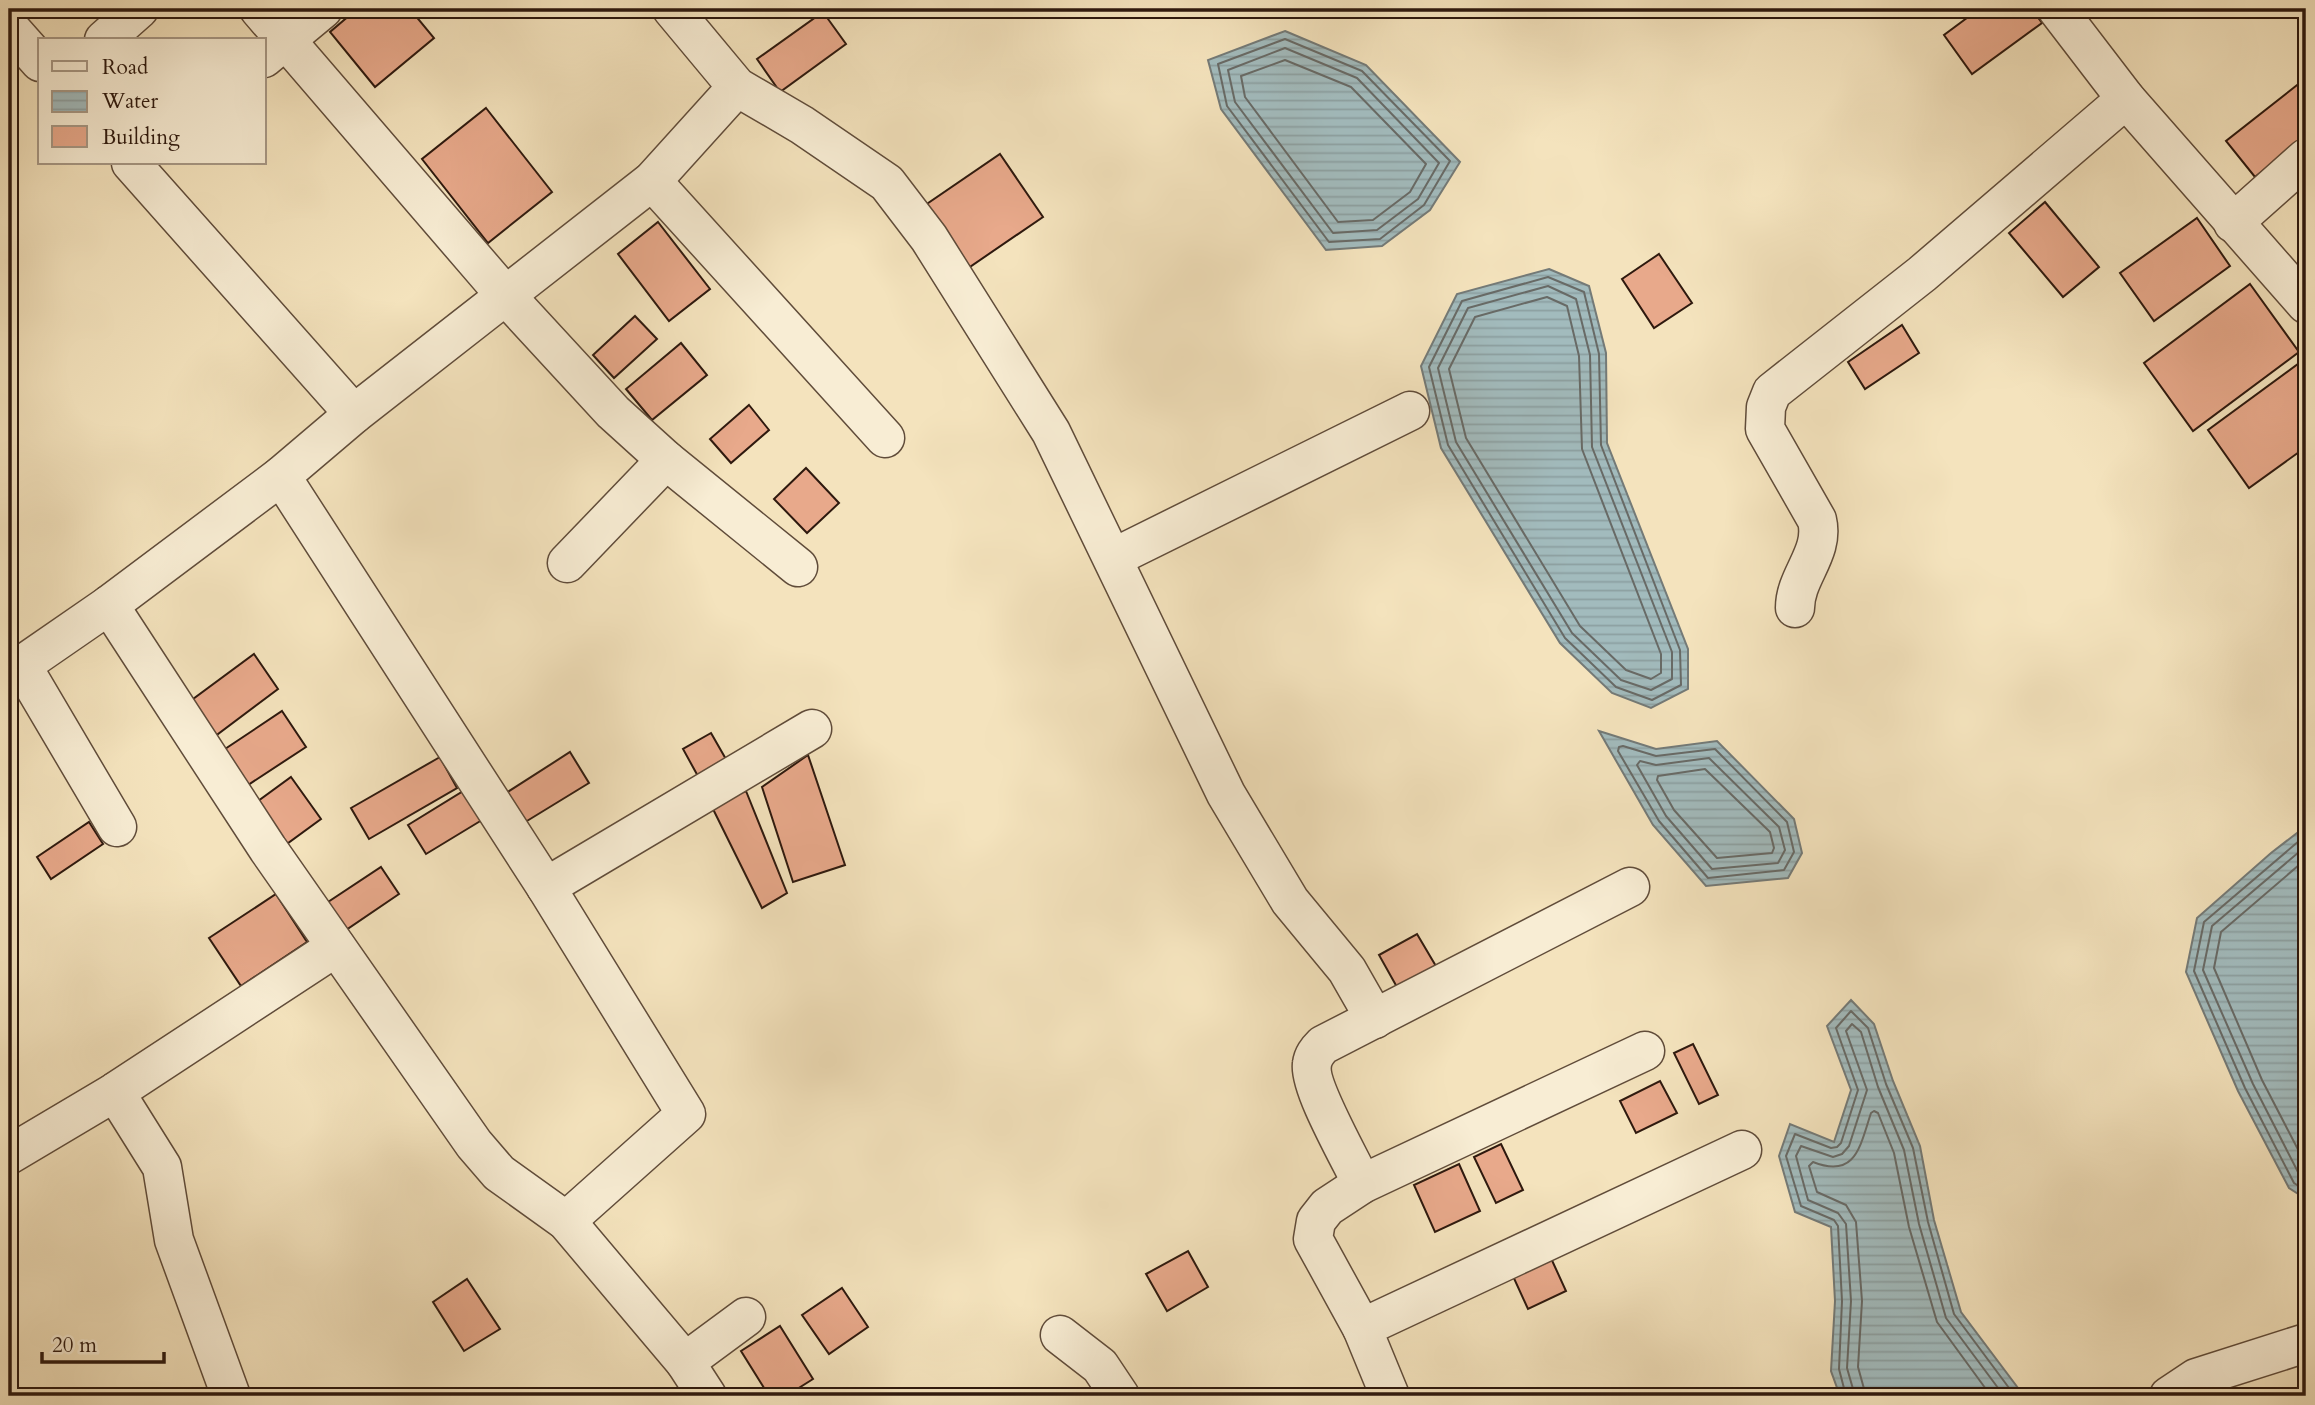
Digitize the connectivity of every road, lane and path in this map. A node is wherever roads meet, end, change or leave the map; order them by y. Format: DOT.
graph roads {
  1 [pos="139,9"];
  2 [pos="259,9"];
  3 [pos="323,9"];
  4 [pos="672,9"];
  5 [pos="2057,9"];
  6 [pos="9,27"];
  7 [pos="106,38"];
  8 [pos="275,49"];
  9 [pos="38,60"];
  10 [pos="737,87"];
  11 [pos="2126,99"];
  12 [pos="2306,158"];
  13 [pos="132,164"];
  14 [pos="652,181"];
  15 [pos="2233,223"];
  16 [pos="506,296"];
  17 [pos="2306,304"];
  18 [pos="1410,411"];
  19 [pos="354,414"];
  20 [pos="885,438"];
  21 [pos="666,460"];
  22 [pos="281,475"];
  23 [pos="1113,558"];
  24 [pos="567,563"];
  25 [pos="798,567"];
  26 [pos="109,606"];
  27 [pos="1795,608"];
  28 [pos="15,670"];
  29 [pos="812,729"];
  30 [pos="117,827"];
  31 [pos="546,887"];
  32 [pos="1630,887"];
  33 [pos="336,947"];
  34 [pos="1376,1019"];
  35 [pos="1645,1051"];
  36 [pos="115,1092"];
  37 [pos="1741,1150"];
  38 [pos="9,1155"];
  39 [pos="1362,1184"];
  40 [pos="566,1221"];
  41 [pos="746,1317"];
  42 [pos="1362,1328"];
  43 [pos="1060,1335"];
  44 [pos="2306,1343"];
  45 [pos="685,1362"];
  46 [pos="231,1396"];
  47 [pos="707,1396"];
  48 [pos="1120,1396"];
  49 [pos="1390,1396"];
  50 [pos="2169,1396"];
  1 -- 7 [label="street"];
  2 -- 8 [label="street"];
  3 -- 8 [label="street"];
  4 -- 10 [label="street"];
  5 -- 11 [label="street"];
  6 -- 9 [label="street"];
  8 -- 16 [label="street"];
  10 -- 14 [label="street"];
  10 -- 23 [label="street"];
  11 -- 15 [label="street"];
  11 -- 27 [label="street"];
  12 -- 15 [label="street"];
  13 -- 19 [label="street"];
  14 -- 16 [label="street"];
  14 -- 20 [label="street"];
  15 -- 17 [label="street"];
  16 -- 19 [label="street"];
  16 -- 21 [label="street"];
  18 -- 23 [label="street"];
  19 -- 22 [label="street"];
  21 -- 24 [label="street"];
  21 -- 25 [label="street"];
  22 -- 26 [label="street"];
  22 -- 31 [label="street"];
  23 -- 34 [label="street"];
  26 -- 28 [label="street"];
  26 -- 33 [label="street"];
  28 -- 30 [label="street"];
  29 -- 31 [label="street"];
  31 -- 40 [label="street"];
  32 -- 34 [label="street"];
  33 -- 36 [label="street"];
  33 -- 40 [label="street"];
  34 -- 39 [label="street"];
  35 -- 39 [label="street"];
  36 -- 38 [label="street"];
  36 -- 46 [label="street"];
  37 -- 42 [label="street"];
  39 -- 42 [label="street"];
  40 -- 45 [label="street"];
  41 -- 45 [label="street"];
  42 -- 49 [label="street"];
  43 -- 48 [label="street"];
  44 -- 50 [label="street"];
  45 -- 47 [label="street"];
}
